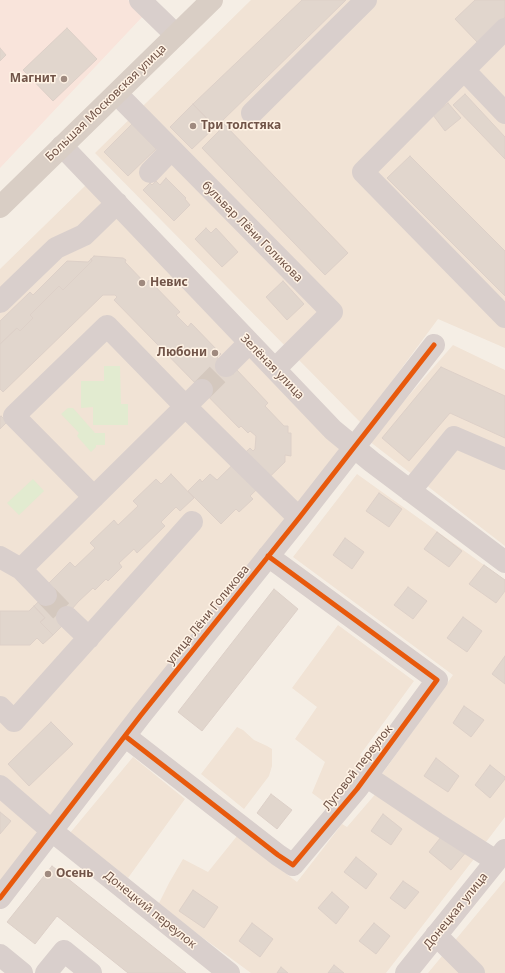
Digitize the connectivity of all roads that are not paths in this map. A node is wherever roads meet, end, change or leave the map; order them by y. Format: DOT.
graph roads {
  1 [pos="140,0"];
  2 [pos="212,0"];
  3 [pos="356,4"];
  4 [pos="505,29"];
  5 [pos="176,35"];
  6 [pos="464,70"];
  7 [pos="117,94"];
  8 [pos="252,113"];
  9 [pos="505,113"];
  10 [pos="62,146"];
  11 [pos="171,150"];
  12 [pos="150,172"];
  13 [pos="117,203"];
  14 [pos="0,207"];
  15 [pos="0,302"];
  16 [pos="505,317"];
  17 [pos="249,343"];
  18 [pos="434,345"];
  19 [pos="226,366"];
  20 [pos="275,369"];
  21 [pos="202,390"];
  22 [pos="185,406"];
  23 [pos="353,448"];
  24 [pos="505,459"];
  25 [pos="410,491"];
  26 [pos="94,497"];
  27 [pos="298,518"];
  28 [pos="192,522"];
  29 [pos="268,556"];
  30 [pos="0,557"];
  31 [pos="505,562"];
  32 [pos="21,569"];
  33 [pos="46,595"];
  34 [pos="67,617"];
  35 [pos="89,638"];
  36 [pos="0,707"];
  37 [pos="125,736"];
  38 [pos="366,776"];
  39 [pos="0,786"];
  40 [pos="52,831"];
  41 [pos="500,855"];
  42 [pos="0,898"];
  43 [pos="436,935"];
  44 [pos="0,955"];
  45 [pos="22,973"];
  46 [pos="46,973"];
  47 [pos="91,973"];
  48 [pos="229,973"];
  49 [pos="406,973"];
  50 [pos="474,973"];
  1 -- 5 [label="street"];
  2 -- 5 [label="main road, Большая Московская улица"];
  3 -- 8 [label="street"];
  4 -- 6 [label="street"];
  5 -- 7 [label="main road, Большая Московская улица"];
  6 -- 9 [label="street"];
  6 -- 16 [label="street"];
  7 -- 10 [label="main road, Большая Московская улица"];
  7 -- 11 [label="street, бульвар Лёни Голикова"];
  10 -- 13 [label="street, Зелёная улица"];
  10 -- 14 [label="main road, Большая Московская улица"];
  11 -- 12 [label="street"];
  11 -- 20 [label="street, бульвар Лёни Голикова"];
  13 -- 15 [label="street"];
  13 -- 17 [label="street, Зелёная улица"];
  17 -- 19 [label="street"];
  17 -- 20 [label="street, Зелёная улица"];
  18 -- 23 [label="street, улица Лёни Голикова"];
  20 -- 23 [label="street, Зелёная улица"];
  21 -- 22 [label="street"];
  22 -- 26 [label="street"];
  22 -- 26 [label="street"];
  22 -- 27 [label="street"];
  23 -- 25 [label="street, Зелёная улица"];
  23 -- 27 [label="street, улица Лёни Голикова"];
  24 -- 25 [label="street"];
  25 -- 31 [label="street, Зелёная улица"];
  26 -- 32 [label="street"];
  27 -- 29 [label="street, улица Лёни Голикова"];
  28 -- 35 [label="street"];
  29 -- 37 [label="street, улица Лёни Голикова"];
  29 -- 38 [label="street, Луговой переулок"];
  30 -- 32 [label="street"];
  32 -- 33 [label="street"];
  34 -- 35 [label="street"];
  35 -- 36 [label="street"];
  37 -- 38 [label="street, Луговой переулок"];
  37 -- 40 [label="street, улица Лёни Голикова"];
  38 -- 41 [label="street"];
  39 -- 40 [label="street, Донецкий переулок"];
  40 -- 42 [label="street, улица Лёни Голикова"];
  40 -- 48 [label="street, Донецкий переулок"];
  41 -- 43 [label="street, Донецкая улица"];
  43 -- 49 [label="street, Донецкая улица"];
  43 -- 50 [label="street"];
  44 -- 45 [label="street"];
  46 -- 47 [label="street"];
}
